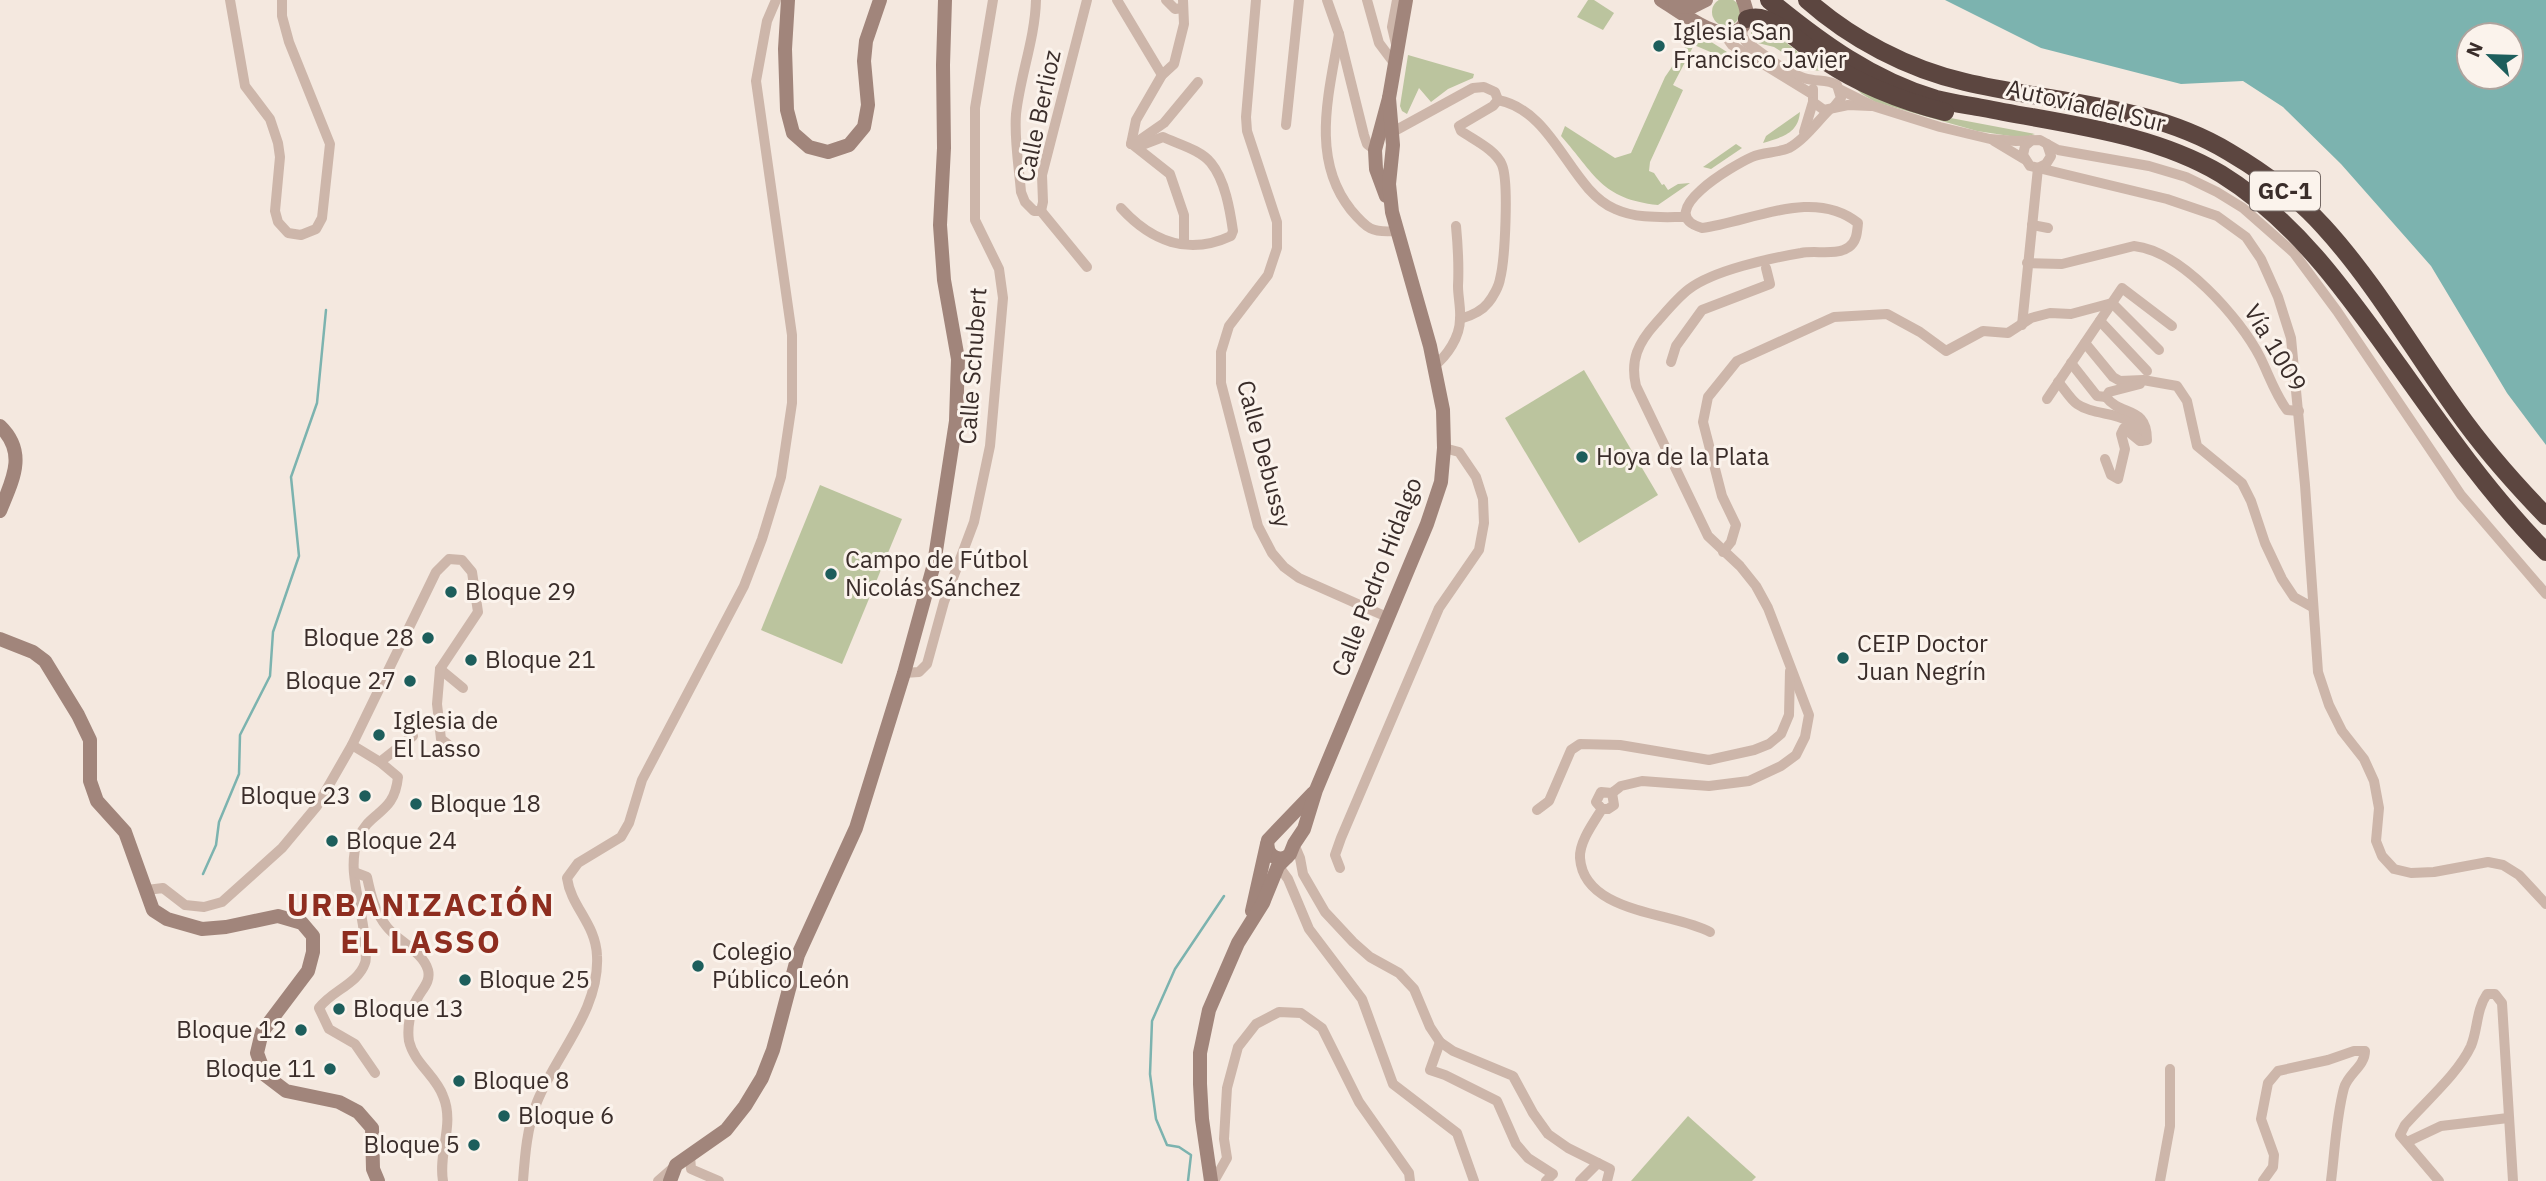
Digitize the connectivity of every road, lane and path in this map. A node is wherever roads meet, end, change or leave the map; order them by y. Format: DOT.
graph roads {
  1 [pos="230,0"];
  2 [pos="282,0"];
  3 [pos="766,0"];
  4 [pos="777,0"];
  5 [pos="788,0"];
  6 [pos="880,0"];
  7 [pos="945,0"];
  8 [pos="993,0"];
  9 [pos="1036,0"];
  10 [pos="1087,0"];
  11 [pos="1117,0"];
  12 [pos="1166,0"];
  13 [pos="1256,0"];
  14 [pos="1299,0"];
  15 [pos="1327,0"];
  16 [pos="1367,0"];
  17 [pos="1397,0"];
  18 [pos="1406,0"];
  19 [pos="1707,0"];
  20 [pos="1743,0"];
  21 [pos="1769,0"];
  22 [pos="1807,0"];
  23 [pos="1183,4"];
  24 [pos="781,18"];
  25 [pos="767,21"];
  26 [pos="1745,21"];
  27 [pos="1718,32"];
  28 [pos="1339,34"];
  29 [pos="785,50"];
  30 [pos="760,55"];
  31 [pos="1396,57"];
  32 [pos="1162,75"];
  33 [pos="1821,81"];
  34 [pos="1198,82"];
  35 [pos="1839,89"];
  36 [pos="1389,98"];
  37 [pos="1812,98"];
  38 [pos="1498,100"];
  39 [pos="1873,106"];
  40 [pos="1831,109"];
  41 [pos="2040,120"];
  42 [pos="1286,125"];
  43 [pos="1391,125"];
  44 [pos="1802,138"];
  45 [pos="1990,139"];
  46 [pos="2032,141"];
  47 [pos="2047,143"];
  48 [pos="1131,144"];
  49 [pos="1375,147"];
  50 [pos="2080,155"];
  51 [pos="2050,158"];
  52 [pos="2024,159"];
  53 [pos="1391,167"];
  54 [pos="2038,168"];
  55 [pos="1376,169"];
  56 [pos="2066,173"];
  57 [pos="1121,208"];
  58 [pos="1041,211"];
  59 [pos="1392,212"];
  60 [pos="1685,217"];
  61 [pos="2032,225"];
  62 [pos="1455,226"];
  63 [pos="2048,228"];
  64 [pos="1396,231"];
  65 [pos="1184,243"];
  66 [pos="2027,263"];
  67 [pos="1087,267"];
  68 [pos="1766,268"];
  69 [pos="2112,303"];
  70 [pos="1460,319"];
  71 [pos="2100,321"];
  72 [pos="2022,325"];
  73 [pos="2172,326"];
  74 [pos="2085,343"];
  75 [pos="2159,350"];
  76 [pos="1671,362"];
  77 [pos="2071,363"];
  78 [pos="1434,366"];
  79 [pos="2147,371"];
  80 [pos="2059,382"];
  81 [pos="2162,382"];
  82 [pos="2106,397"];
  83 [pos="2047,399"];
  84 [pos="2299,411"];
  85 [pos="0,426"];
  86 [pos="2141,441"];
  87 [pos="1444,448"];
  88 [pos="2105,459"];
  89 [pos="0,511"];
  90 [pos="2546,516"];
  91 [pos="1723,551"];
  92 [pos="2546,552"];
  93 [pos="2546,594"];
  94 [pos="2312,607"];
  95 [pos="1388,617"];
  96 [pos="0,639"];
  97 [pos="1791,664"];
  98 [pos="440,669"];
  99 [pos="904,673"];
  100 [pos="463,688"];
  101 [pos="413,736"];
  102 [pos="352,745"];
  103 [pos="451,747"];
  104 [pos="380,762"];
  105 [pos="1316,790"];
  106 [pos="1537,810"];
  107 [pos="1280,854"];
  108 [pos="1340,868"];
  109 [pos="354,872"];
  110 [pos="147,890"];
  111 [pos="2545,903"];
  112 [pos="1247,928"];
  113 [pos="1710,932"];
  114 [pos="1440,1042"];
  115 [pos="2170,1069"];
  116 [pos="374,1073"];
  117 [pos="2508,1118"];
  118 [pos="2407,1142"];
  119 [pos="690,1156"];
  120 [pos="1598,1163"];
  121 [pos="676,1165"];
  122 [pos="378,1181"];
  123 [pos="443,1181"];
  124 [pos="523,1181"];
  125 [pos="659,1181"];
  126 [pos="670,1181"];
  127 [pos="719,1181"];
  128 [pos="1213,1181"];
  129 [pos="1410,1181"];
  130 [pos="1474,1181"];
  131 [pos="1546,1181"];
  132 [pos="1580,1181"];
  133 [pos="1606,1181"];
  134 [pos="2160,1181"];
  135 [pos="2263,1181"];
  136 [pos="2331,1181"];
  137 [pos="2439,1181"];
  138 [pos="2513,1181"];
  1 -- 2 [label="street"];
  3 -- 30 [label="street"];
  4 -- 24 [label="street"];
  4 -- 25 [label="street"];
  5 -- 29 [label="street"];
  6 -- 29 [label="street"];
  7 -- 99 [label="street"];
  8 -- 99 [label="street, Calle Schubert"];
  9 -- 58 [label="street"];
  10 -- 58 [label="street, Calle Berlioz"];
  11 -- 32 [label="street"];
  12 -- 23 [label="street"];
  13 -- 95 [label="street, Calle Debussy"];
  14 -- 42 [label="street"];
  15 -- 28 [label="street"];
  16 -- 31 [label="street"];
  17 -- 31 [label="street"];
  18 -- 31 [label="street, Calle Pedro Hidalgo"];
  19 -- 27 [label="street"];
  19 -- 27 [label="street"];
  20 -- 26 [label="street"];
  21 -- 41 [label="highway, Autovía del Sur / GC-1"];
  22 -- 90 [label="highway, Autovía del Sur / GC-1"];
  23 -- 32 [label="street"];
  24 -- 25 [label="street"];
  24 -- 29 [label="street"];
  25 -- 30 [label="street"];
  26 -- 27 [label="street"];
  26 -- 33 [label="street"];
  26 -- 41 [label="highway"];
  27 -- 37 [label="street"];
  28 -- 49 [label="street"];
  28 -- 64 [label="street"];
  30 -- 124 [label="street"];
  31 -- 36 [label="street, Calle Pedro Hidalgo"];
  32 -- 48 [label="street"];
  33 -- 35 [label="street"];
  33 -- 37 [label="street"];
  34 -- 48 [label="street"];
  35 -- 39 [label="street"];
  35 -- 40 [label="street"];
  36 -- 43 [label="street, Calle Pedro Hidalgo"];
  36 -- 49 [label="street, Calle Pedro Hidalgo"];
  37 -- 40 [label="street"];
  37 -- 44 [label="street"];
  38 -- 43 [label="street"];
  38 -- 60 [label="street"];
  38 -- 70 [label="street"];
  39 -- 40 [label="street"];
  39 -- 45 [label="street"];
  40 -- 44 [label="street"];
  41 -- 92 [label="highway, Autovía del Sur / GC-1"];
  43 -- 49 [label="street"];
  43 -- 53 [label="street, Calle Pedro Hidalgo"];
  44 -- 60 [label="street"];
  45 -- 46 [label="street"];
  45 -- 52 [label="street"];
  46 -- 47 [label="street"];
  46 -- 52 [label="street"];
  47 -- 50 [label="street, Autovía del Sur"];
  47 -- 51 [label="street"];
  48 -- 65 [label="street"];
  48 -- 65 [label="street"];
  49 -- 55 [label="street, Calle Pedro Hidalgo"];
  50 -- 51 [label="street, Autovía del Sur"];
  50 -- 93 [label="street, Autovía del Sur"];
  51 -- 54 [label="street"];
  51 -- 56 [label="street"];
  52 -- 54 [label="street"];
  53 -- 55 [label="street"];
  53 -- 59 [label="street, Calle Pedro Hidalgo"];
  54 -- 56 [label="street"];
  54 -- 61 [label="street"];
  55 -- 59 [label="street, Calle Pedro Hidalgo"];
  56 -- 84 [label="street"];
  57 -- 65 [label="street"];
  58 -- 67 [label="street, Calle Berlioz"];
  59 -- 64 [label="street, Calle Pedro Hidalgo"];
  60 -- 91 [label="street"];
  61 -- 63 [label="street"];
  61 -- 66 [label="street"];
  62 -- 70 [label="street"];
  64 -- 78 [label="street, Calle Pedro Hidalgo"];
  66 -- 72 [label="street"];
  66 -- 84 [label="street, Vía 1009"];
  68 -- 76 [label="street"];
  69 -- 71 [label="street"];
  69 -- 72 [label="street"];
  69 -- 73 [label="street"];
  69 -- 75 [label="street"];
  70 -- 78 [label="street"];
  71 -- 74 [label="street"];
  71 -- 79 [label="street"];
  72 -- 91 [label="street"];
  74 -- 77 [label="street"];
  74 -- 81 [label="street"];
  77 -- 80 [label="street"];
  77 -- 82 [label="street"];
  78 -- 87 [label="street, Calle Pedro Hidalgo"];
  80 -- 83 [label="street"];
  80 -- 86 [label="street"];
  81 -- 82 [label="street"];
  81 -- 94 [label="street"];
  82 -- 86 [label="street"];
  84 -- 94 [label="street"];
  85 -- 89 [label="street"];
  86 -- 88 [label="street"];
  87 -- 95 [label="street, Calle Pedro Hidalgo"];
  87 -- 108 [label="street"];
  91 -- 97 [label="street"];
  94 -- 111 [label="street"];
  95 -- 105 [label="street, Calle Pedro Hidalgo"];
  96 -- 110 [label="street"];
  97 -- 106 [label="street"];
  97 -- 113 [label="street"];
  98 -- 100 [label="street"];
  98 -- 102 [label="street"];
  98 -- 103 [label="street"];
  99 -- 119 [label="street"];
  101 -- 104 [label="street"];
  102 -- 104 [label="street"];
  102 -- 110 [label="street"];
  104 -- 109 [label="street"];
  105 -- 107 [label="street"];
  105 -- 107 [label="street"];
  107 -- 112 [label="street"];
  107 -- 112 [label="street"];
  107 -- 114 [label="street"];
  107 -- 130 [label="street"];
  109 -- 116 [label="street"];
  109 -- 123 [label="street"];
  110 -- 122 [label="street"];
  112 -- 128 [label="street"];
  114 -- 120 [label="street"];
  114 -- 131 [label="street"];
  115 -- 134 [label="street"];
  117 -- 118 [label="street"];
  117 -- 118 [label="street"];
  117 -- 138 [label="street"];
  118 -- 137 [label="street"];
  119 -- 121 [label="street"];
  119 -- 127 [label="street"];
  120 -- 132 [label="street"];
  120 -- 133 [label="street"];
  121 -- 125 [label="street"];
  121 -- 126 [label="street"];
  128 -- 129 [label="street"];
  135 -- 136 [label="street"];
}
